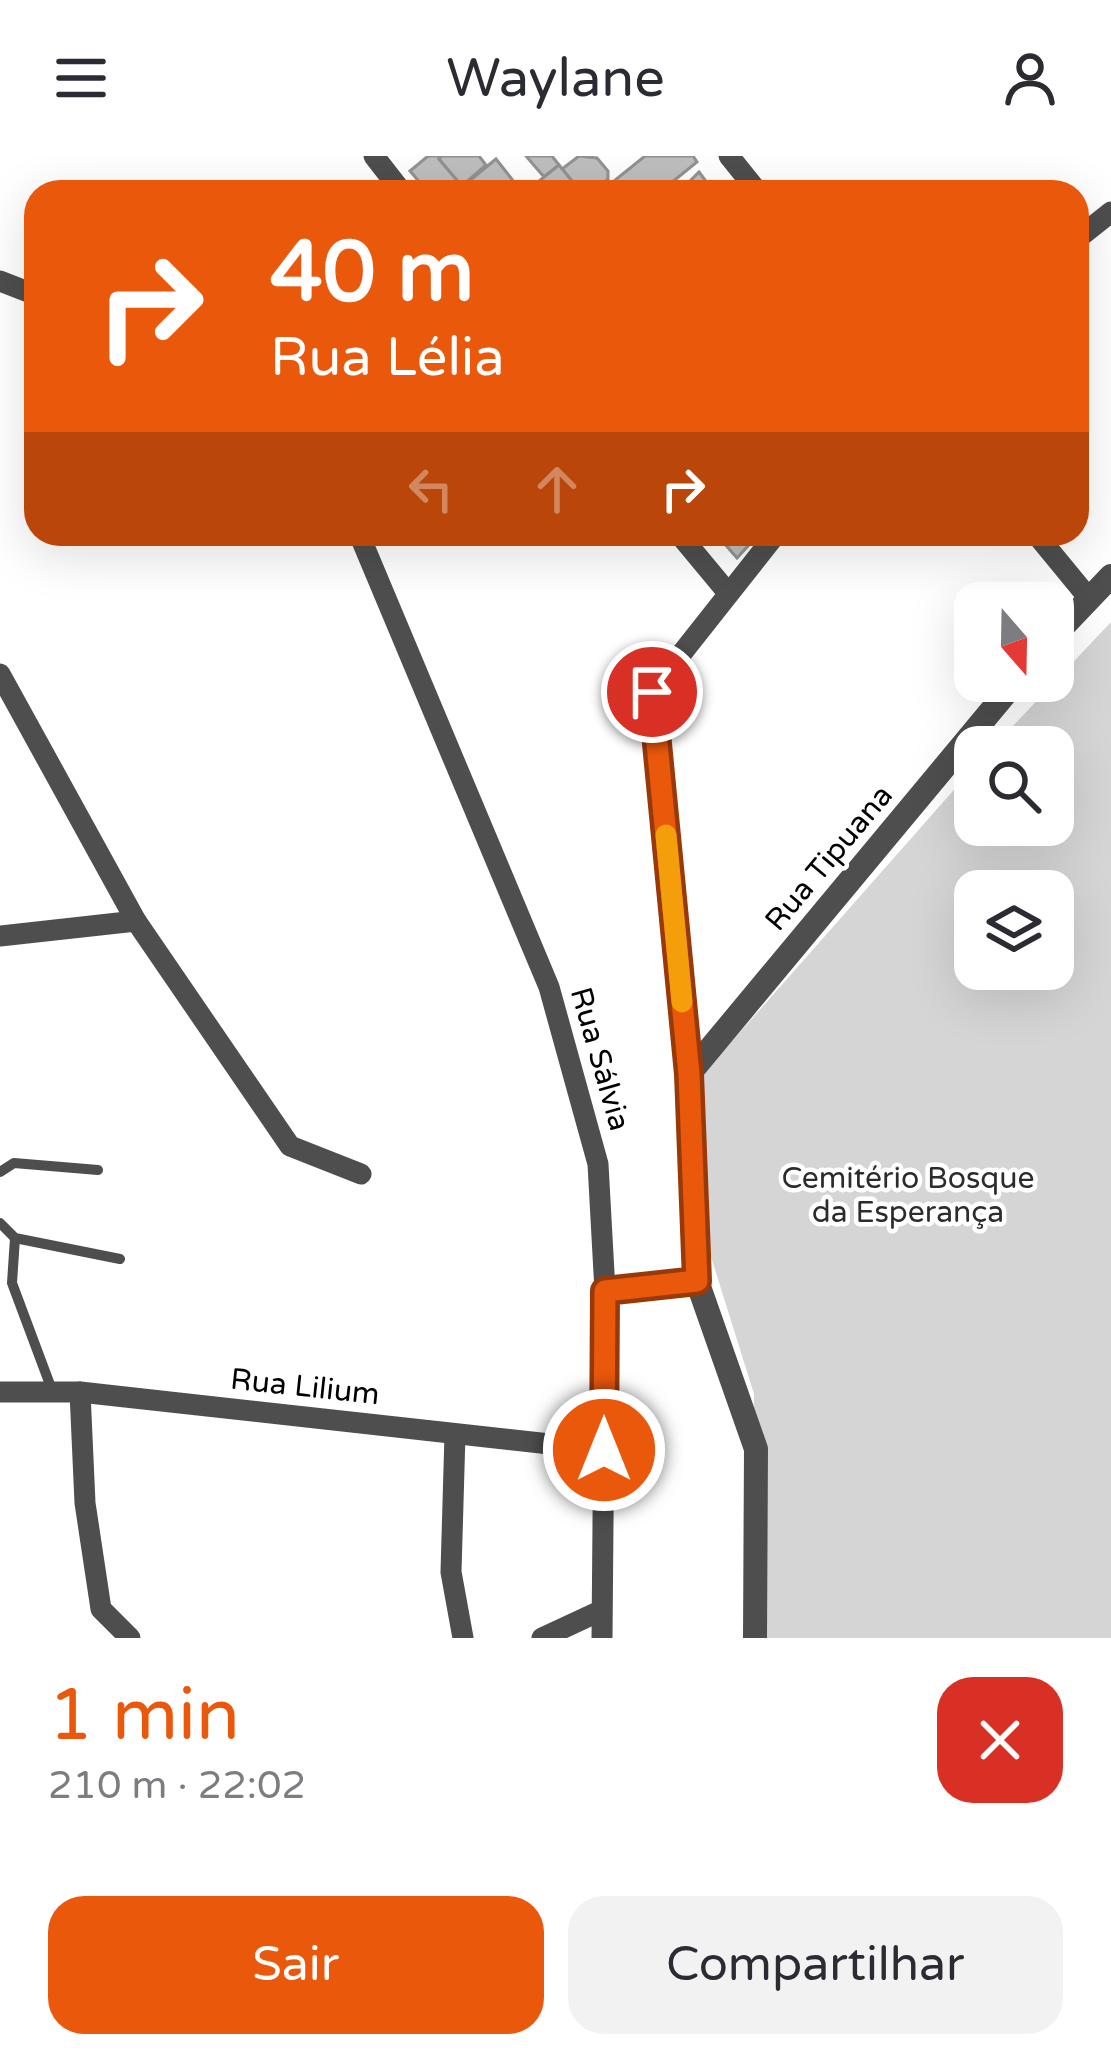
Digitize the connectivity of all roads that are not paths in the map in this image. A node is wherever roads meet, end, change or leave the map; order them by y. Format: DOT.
graph roads {
  1 [pos="374,156"];
  2 [pos="729,156"];
  3 [pos="393,180"];
  4 [pos="748,180"];
  5 [pos="364,546"];
  6 [pos="689,546"];
  7 [pos="766,546"];
  8 [pos="1046,546"];
  9 [pos="1111,576"];
  10 [pos="728,593"];
  11 [pos="1087,596"];
  12 [pos="1074,612"];
  13 [pos="0,674"];
  14 [pos="999,702"];
  15 [pos="136,921"];
  16 [pos="0,936"];
  17 [pos="689,1074"];
  18 [pos="98,1170"];
  19 [pos="0,1172"];
  20 [pos="361,1174"];
  21 [pos="0,1223"];
  22 [pos="15,1238"];
  23 [pos="119,1259"];
  24 [pos="697,1281"];
  25 [pos="605,1291"];
  26 [pos="53,1391"];
  27 [pos="0,1392"];
  28 [pos="80,1392"];
  29 [pos="455,1434"];
  30 [pos="604,1450"];
  31 [pos="598,1612"];
  32 [pos="130,1638"];
  33 [pos="463,1638"];
  34 [pos="542,1638"];
  35 [pos="602,1638"];
  36 [pos="755,1638"];
  1 -- 3 [label="street"];
  2 -- 4 [label="street"];
  5 -- 25 [label="street, Rua Sálvia"];
  6 -- 10 [label="street"];
  7 -- 10 [label="street"];
  8 -- 11 [label="street"];
  9 -- 11 [label="street"];
  10 -- 17 [label="street"];
  11 -- 12 [label="street"];
  13 -- 15 [label="street"];
  14 -- 17 [label="street, Rua Tipuana"];
  15 -- 16 [label="street"];
  15 -- 20 [label="street"];
  17 -- 24 [label="street"];
  18 -- 19 [label="lane"];
  21 -- 22 [label="lane"];
  22 -- 23 [label="lane"];
  22 -- 26 [label="lane"];
  24 -- 25 [label="street"];
  24 -- 36 [label="street"];
  25 -- 30 [label="street, Rua Sálvia"];
  26 -- 27 [label="street, Rua Lilium"];
  26 -- 28 [label="street, Rua Lilium"];
  28 -- 29 [label="street, Rua Lilium"];
  28 -- 32 [label="street"];
  29 -- 30 [label="street, Rua Lilium"];
  29 -- 33 [label="street"];
  30 -- 31 [label="street, Rua Sálvia"];
  31 -- 34 [label="street"];
  31 -- 35 [label="street, Rua Sálvia"];
}
